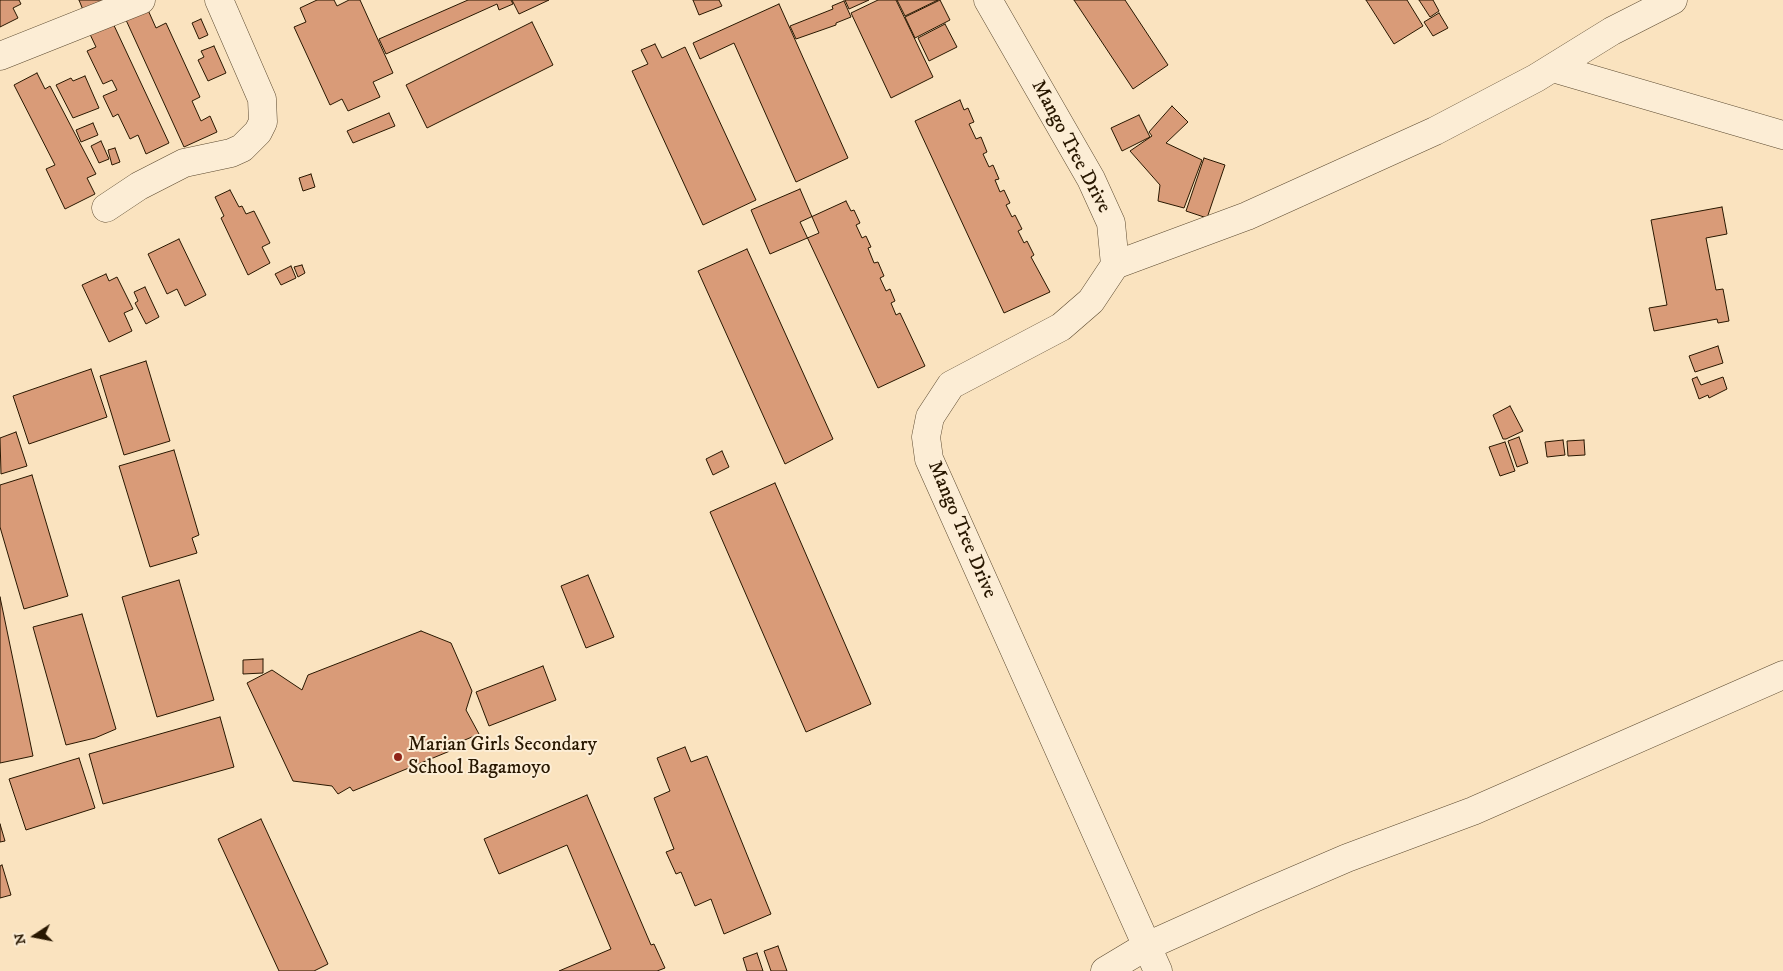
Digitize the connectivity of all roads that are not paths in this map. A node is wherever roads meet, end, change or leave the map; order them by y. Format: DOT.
graph roads {
  1 [pos="141,0"];
  2 [pos="219,0"];
  3 [pos="988,0"];
  4 [pos="1673,0"];
  5 [pos="0,56"];
  6 [pos="1553,68"];
  7 [pos="1783,135"];
  8 [pos="106,208"];
  9 [pos="1115,265"];
  10 [pos="1783,675"];
  11 [pos="1145,947"];
  12 [pos="1105,971"];
  13 [pos="1158,971"];
  1 -- 5 [label="street"];
  2 -- 8 [label="street"];
  3 -- 9 [label="street, Mango Tree Drive"];
  4 -- 6 [label="street"];
  6 -- 7 [label="street"];
  6 -- 9 [label="street"];
  9 -- 11 [label="street, Mango Tree Drive"];
  10 -- 11 [label="street"];
  11 -- 12 [label="street"];
  11 -- 13 [label="street, Mango Tree Drive"];
}
